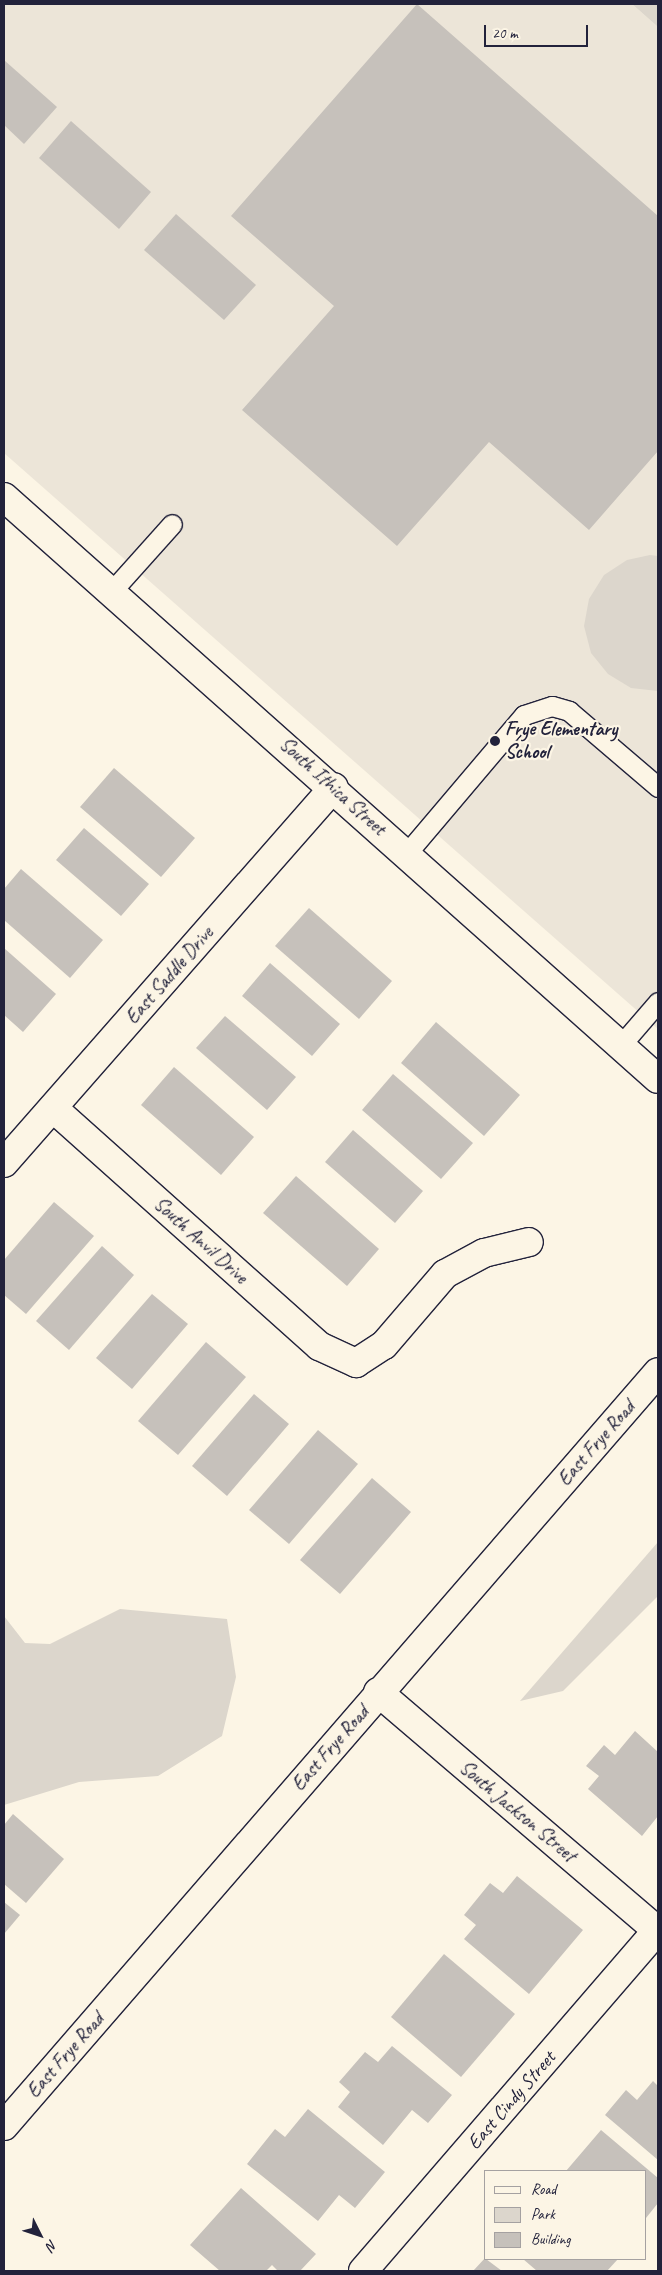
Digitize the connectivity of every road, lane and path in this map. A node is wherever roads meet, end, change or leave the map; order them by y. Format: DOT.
graph roads {
  1 [pos="4,497"];
  2 [pos="172,524"];
  3 [pos="110,592"];
  4 [pos="334,786"];
  5 [pos="658,787"];
  6 [pos="408,853"];
  7 [pos="658,1002"];
  8 [pos="620,1046"];
  9 [pos="658,1079"];
  10 [pos="53,1108"];
  11 [pos="4,1163"];
  12 [pos="529,1242"];
  13 [pos="658,1372"];
  14 [pos="378,1692"];
  15 [pos="658,1930"];
  16 [pos="4,2126"];
  17 [pos="363,2271"];
  1 -- 3 [label="street, South Ithica Street"];
  2 -- 3 [label="lane"];
  3 -- 4 [label="street, South Ithica Street"];
  4 -- 6 [label="street, South Ithica Street"];
  4 -- 10 [label="street, East Saddle Drive"];
  5 -- 6 [label="lane"];
  6 -- 8 [label="street, South Ithica Street"];
  7 -- 8 [label="lane"];
  8 -- 9 [label="street, South Ithica Street"];
  10 -- 11 [label="street, East Saddle Drive"];
  10 -- 12 [label="street, South Anvil Drive"];
  13 -- 14 [label="street, East Frye Road"];
  14 -- 15 [label="street, South Jackson Street"];
  14 -- 16 [label="street, East Frye Road"];
  15 -- 17 [label="street, East Cindy Street"];
}
